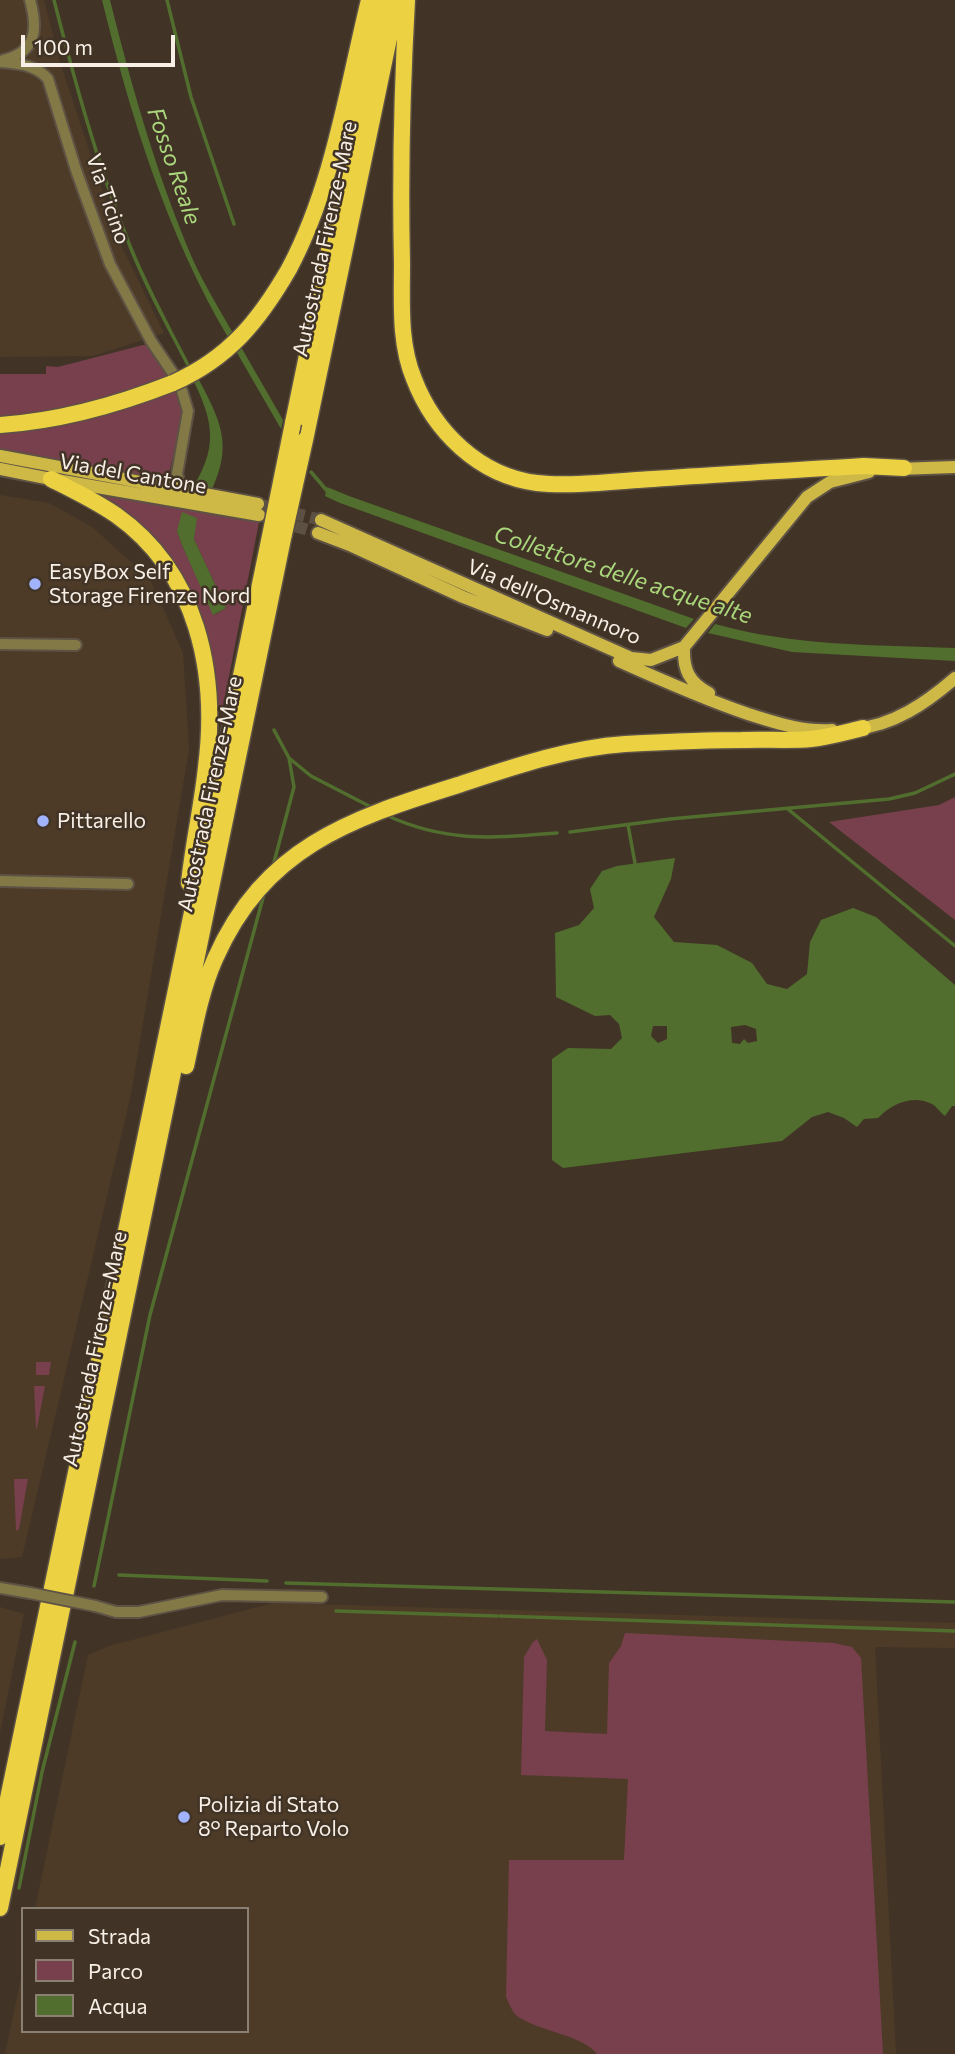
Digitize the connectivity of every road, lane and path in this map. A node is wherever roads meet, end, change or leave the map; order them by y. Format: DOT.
graph roads {
  1 [pos="30,0"];
  2 [pos="369,0"];
  3 [pos="381,0"];
  4 [pos="397,0"];
  5 [pos="407,0"];
  6 [pos="0,62"];
  7 [pos="176,382"];
  8 [pos="0,425"];
  9 [pos="0,456"];
  10 [pos="955,467"];
  11 [pos="0,468"];
  12 [pos="904,468"];
  13 [pos="51,480"];
  14 [pos="192,493"];
  15 [pos="278,533"];
  16 [pos="0,644"];
  17 [pos="76,645"];
  18 [pos="684,647"];
  19 [pos="955,678"];
  20 [pos="746,713"];
  21 [pos="863,728"];
  22 [pos="0,881"];
  23 [pos="128,884"];
  24 [pos="174,996"];
  25 [pos="137,1252"];
  26 [pos="0,1588"];
  27 [pos="322,1597"];
  28 [pos="57,1598"];
  29 [pos="0,1837"];
  30 [pos="0,1908"];
  1 -- 6 [label="street, Via Ticino"];
  2 -- 7 [label="highway, bridge"];
  3 -- 15 [label="highway, Autostrada Firenze-Mare, bridge"];
  4 -- 15 [label="highway, Autostrada Firenze-Mare, bridge"];
  5 -- 12 [label="highway"];
  6 -- 7 [label="street, Via Ticino"];
  7 -- 8 [label="highway"];
  7 -- 14 [label="street, Via Ticino"];
  9 -- 14 [label="main road, Via del Cantone"];
  10 -- 12 [label="main road, Via dell'Osmannoro"];
  11 -- 13 [label="main road, Via del Cantone"];
  12 -- 18 [label="main road, Via dell'Osmannoro"];
  13 -- 14 [label="main road, Via del Cantone"];
  13 -- 24 [label="highway"];
  15 -- 24 [label="highway, Autostrada Firenze-Mare"];
  15 -- 25 [label="highway, Autostrada Firenze-Mare"];
  16 -- 17 [label="street"];
  18 -- 20 [label="main road"];
  18 -- 20 [label="main road, Via dell'Osmannoro"];
  19 -- 21 [label="main road, Via dell'Osmannoro"];
  20 -- 21 [label="main road, Via dell'Osmannoro"];
  21 -- 25 [label="highway"];
  22 -- 23 [label="street"];
  24 -- 28 [label="highway, Autostrada Firenze-Mare"];
  25 -- 28 [label="highway, Autostrada Firenze-Mare"];
  26 -- 27 [label="street, bridge"];
  28 -- 29 [label="highway, Autostrada Firenze-Mare"];
  28 -- 30 [label="highway, Autostrada Firenze-Mare"];
}
